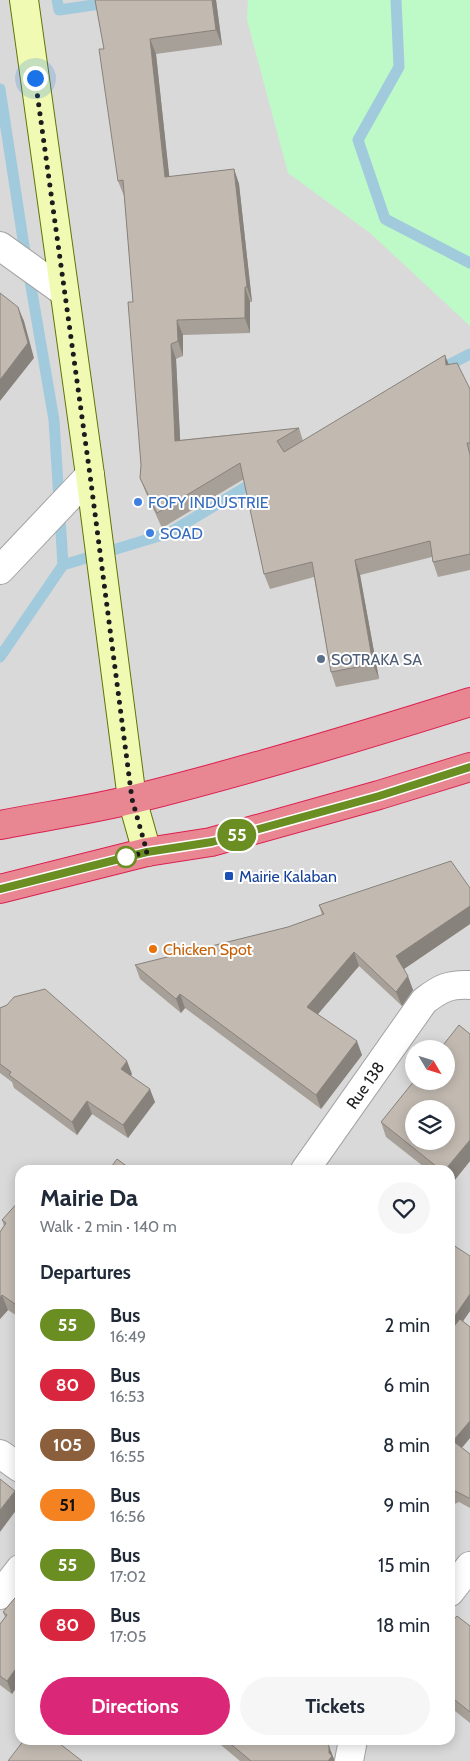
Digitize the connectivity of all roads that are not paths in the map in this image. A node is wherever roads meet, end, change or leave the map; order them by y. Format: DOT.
graph roads {
  1 [pos="24,0"];
  2 [pos="0,246"];
  3 [pos="64,292"];
  4 [pos="90,475"];
  5 [pos="0,570"];
  6 [pos="470,702"];
  7 [pos="470,767"];
  8 [pos="132,799"];
  9 [pos="0,825"];
  10 [pos="147,852"];
  11 [pos="0,889"];
  12 [pos="470,985"];
  13 [pos="309,1165"];
  14 [pos="0,1454"];
  15 [pos="15,1464"];
  16 [pos="470,1566"];
  17 [pos="15,1576"];
  18 [pos="455,1586"];
  19 [pos="0,1595"];
  20 [pos="352,1745"];
  21 [pos="349,1761"];
  1 -- 3 [label="street"];
  2 -- 3 [label="street"];
  3 -- 4 [label="street"];
  4 -- 5 [label="street"];
  4 -- 8 [label="street"];
  6 -- 8 [label="highway"];
  7 -- 10 [label="highway"];
  8 -- 9 [label="highway"];
  8 -- 10 [label="street"];
  10 -- 11 [label="highway"];
  12 -- 13 [label="street, Rue 138"];
  14 -- 15 [label="street"];
  16 -- 18 [label="street"];
  17 -- 19 [label="street"];
  20 -- 21 [label="street"];
}
